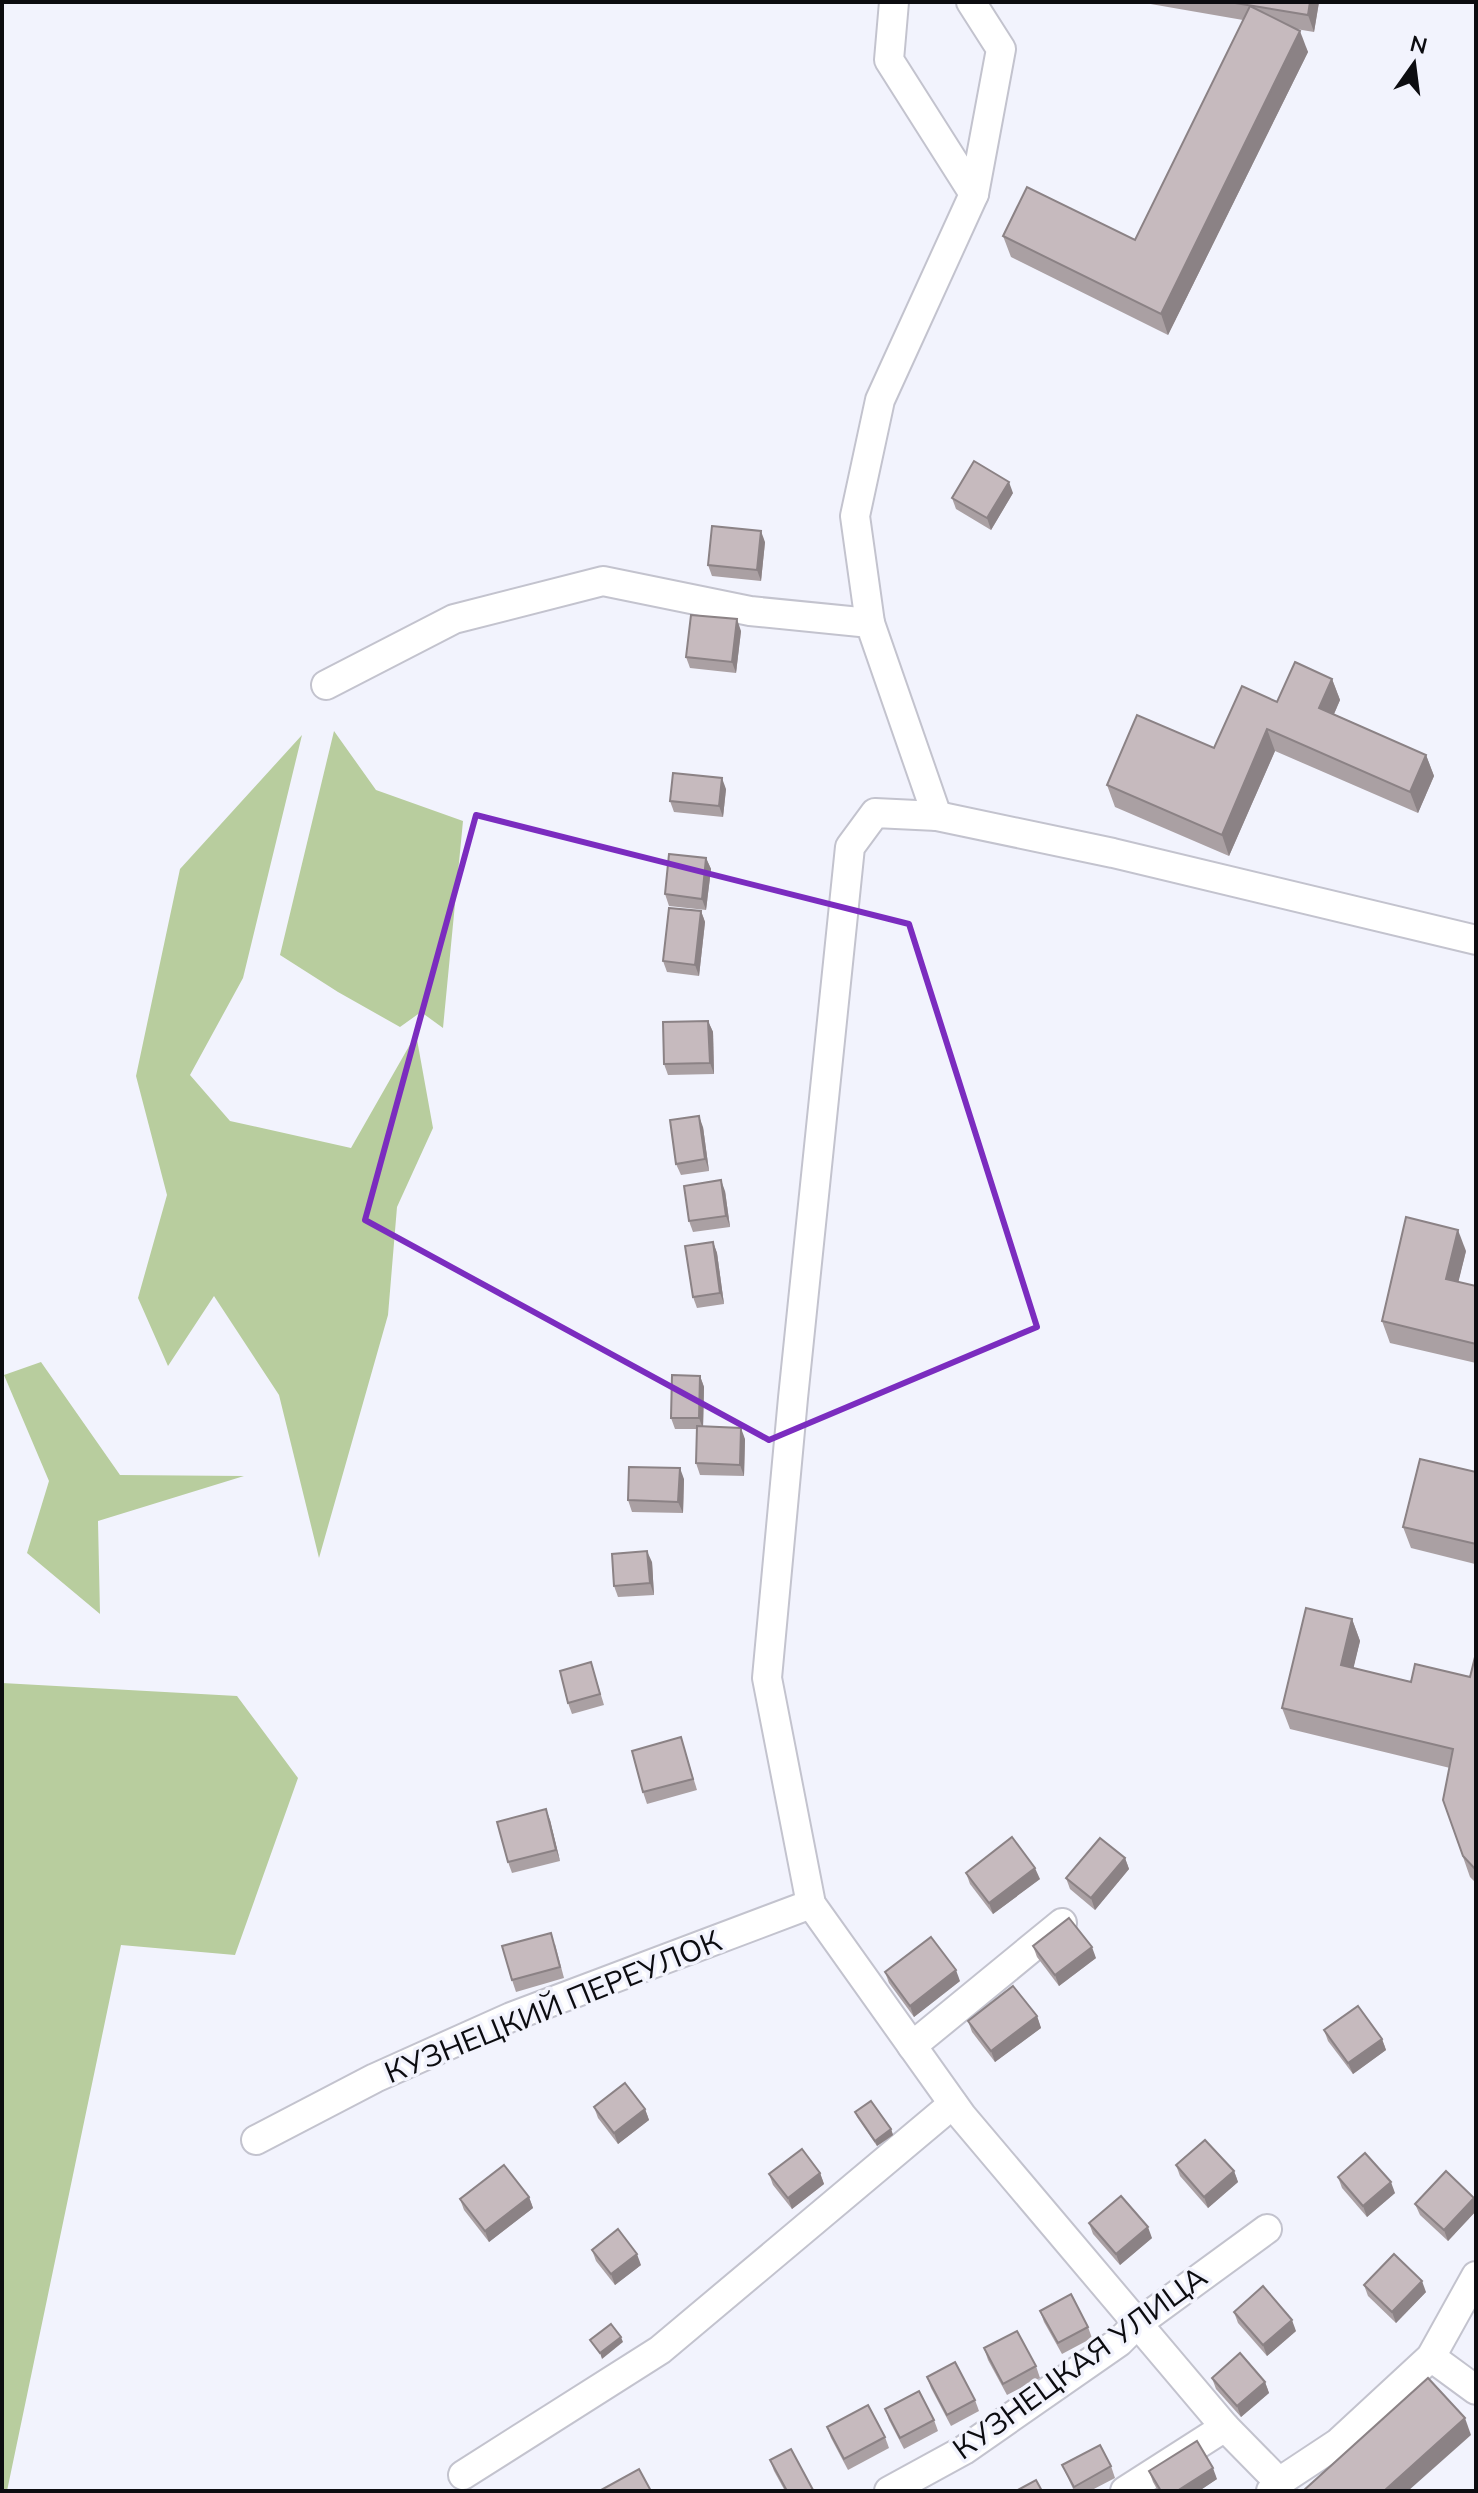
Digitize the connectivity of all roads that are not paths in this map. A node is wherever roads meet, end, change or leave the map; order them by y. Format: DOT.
graph roads {
  1 [pos="894,2"];
  2 [pos="971,2"];
  3 [pos="974,194"];
  4 [pos="870,623"];
  5 [pos="326,685"];
  6 [pos="937,816"];
  7 [pos="1476,940"];
  8 [pos="811,1904"];
  9 [pos="1062,1923"];
  10 [pos="912,2046"];
  11 [pos="953,2104"];
  12 [pos="256,2140"];
  13 [pos="1267,2229"];
  14 [pos="1476,2276"];
  15 [pos="1137,2324"];
  16 [pos="1431,2357"];
  17 [pos="1476,2390"];
  18 [pos="1225,2427"];
  19 [pos="463,2475"];
  20 [pos="1275,2487"];
  21 [pos="889,2491"];
  22 [pos="1125,2491"];
  1 -- 3 [label="street"];
  2 -- 3 [label="street"];
  3 -- 4 [label="street"];
  4 -- 5 [label="street"];
  4 -- 6 [label="street"];
  6 -- 7 [label="street"];
  6 -- 8 [label="street"];
  8 -- 10 [label="street"];
  8 -- 12 [label="street, КУЗНЕЦКИЙ ПЕРЕУЛОК"];
  9 -- 10 [label="street"];
  10 -- 11 [label="street"];
  11 -- 15 [label="street"];
  11 -- 19 [label="street"];
  13 -- 15 [label="street, КУЗНЕЦКАЯ УЛИЦА"];
  14 -- 16 [label="street"];
  15 -- 18 [label="street"];
  15 -- 21 [label="street, КУЗНЕЦКАЯ УЛИЦА"];
  16 -- 17 [label="street"];
  16 -- 20 [label="street"];
  18 -- 20 [label="street"];
  18 -- 22 [label="street"];
}
